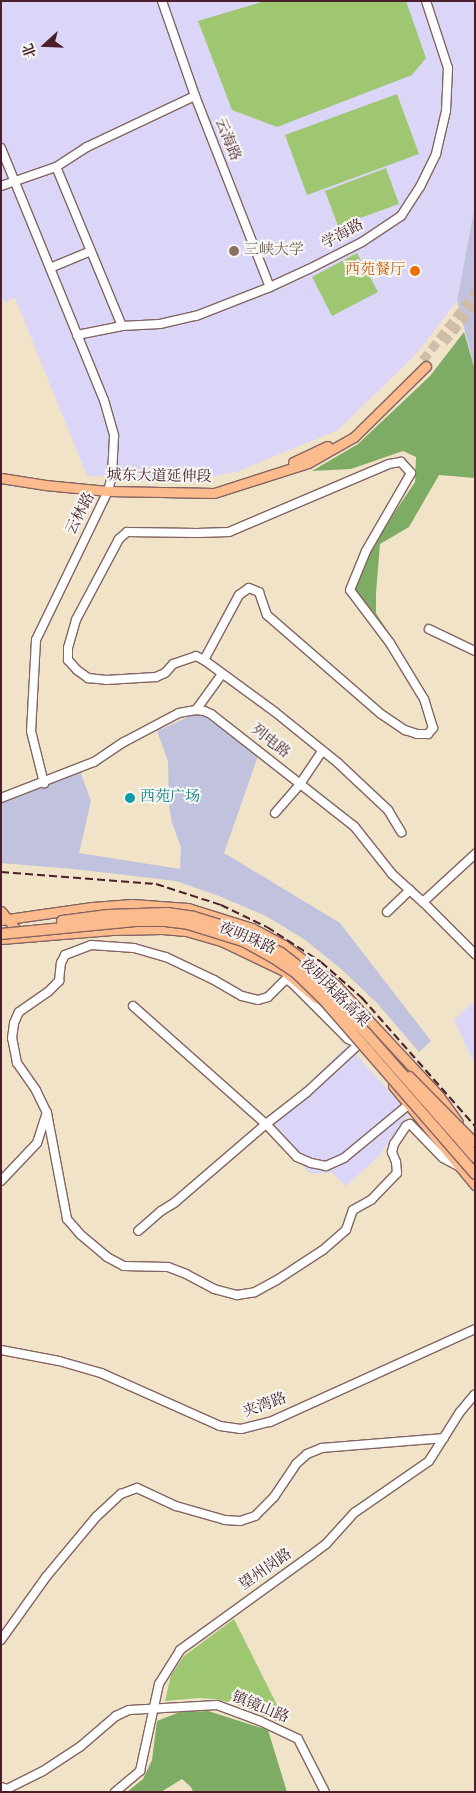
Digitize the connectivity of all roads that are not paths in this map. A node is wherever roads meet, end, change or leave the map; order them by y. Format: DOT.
graph roads {
  1 [pos="162,1"];
  2 [pos="426,1"];
  3 [pos="194,96"];
  4 [pos="1,148"];
  5 [pos="56,167"];
  6 [pos="15,181"];
  7 [pos="1,186"];
  8 [pos="90,251"];
  9 [pos="50,268"];
  10 [pos="270,288"];
  11 [pos="122,326"];
  12 [pos="77,335"];
  13 [pos="424,363"];
  14 [pos="1,473"];
  15 [pos="1,478"];
  16 [pos="109,489"];
  17 [pos="429,630"];
  18 [pos="475,651"];
  19 [pos="204,660"];
  20 [pos="222,674"];
  21 [pos="196,710"];
  22 [pos="322,751"];
  23 [pos="44,783"];
  24 [pos="300,784"];
  25 [pos="1,798"];
  26 [pos="275,813"];
  27 [pos="401,832"];
  28 [pos="475,854"];
  29 [pos="410,890"];
  30 [pos="423,902"];
  31 [pos="1,911"];
  32 [pos="387,912"];
  33 [pos="3,920"];
  34 [pos="1,928"];
  35 [pos="1,934"];
  36 [pos="17,937"];
  37 [pos="1,939"];
  38 [pos="475,954"];
  39 [pos="133,1006"];
  40 [pos="359,1044"];
  41 [pos="391,1059"];
  42 [pos="408,1105"];
  43 [pos="47,1113"];
  44 [pos="266,1124"];
  45 [pos="475,1144"];
  46 [pos="475,1157"];
  47 [pos="460,1167"];
  48 [pos="475,1174"];
  49 [pos="1,1181"];
  50 [pos="475,1185"];
  51 [pos="138,1231"];
  52 [pos="475,1329"];
  53 [pos="1,1350"];
  54 [pos="475,1394"];
  55 [pos="444,1438"];
  56 [pos="1,1640"];
  57 [pos="152,1709"];
  58 [pos="1,1787"];
  59 [pos="115,1792"];
  60 [pos="325,1792"];
  1 -- 3 [label="street, 云海路"];
  2 -- 10 [label="street, 学海路"];
  3 -- 5 [label="street"];
  3 -- 10 [label="street, 云海路"];
  4 -- 6 [label="street, 云林路"];
  5 -- 6 [label="street"];
  5 -- 8 [label="street"];
  6 -- 7 [label="street"];
  6 -- 9 [label="street, 云林路"];
  8 -- 9 [label="street"];
  8 -- 11 [label="street"];
  9 -- 12 [label="street, 云林路"];
  10 -- 11 [label="street, 学海路"];
  11 -- 12 [label="street, 学海路"];
  12 -- 16 [label="street, 云林路"];
  13 -- 16 [label="main road, 城东大道延伸段"];
  14 -- 16 [label="main road, 城东大道延伸段"];
  15 -- 16 [label="main road, 城东大道延伸段"];
  16 -- 23 [label="street, 云林路"];
  17 -- 18 [label="street"];
  19 -- 19 [label="street"];
  19 -- 20 [label="street"];
  20 -- 21 [label="street"];
  20 -- 22 [label="street"];
  21 -- 23 [label="street"];
  21 -- 24 [label="street, 列电路"];
  22 -- 24 [label="street"];
  22 -- 27 [label="street"];
  23 -- 25 [label="street"];
  24 -- 26 [label="street"];
  24 -- 29 [label="street, 列电路"];
  28 -- 30 [label="street"];
  29 -- 30 [label="street, 列电路"];
  29 -- 32 [label="street"];
  30 -- 38 [label="street, 列电路"];
  31 -- 33 [label="main road"];
  33 -- 36 [label="main road"];
  33 -- 45 [label="main road, 夜明珠路"];
  34 -- 41 [label="highway, 夜明珠路高架, bridge"];
  35 -- 48 [label="highway, 夜明珠路高架, bridge"];
  36 -- 37 [label="main road, 夜明珠路"];
  36 -- 40 [label="main road, 夜明珠路"];
  39 -- 44 [label="street"];
  40 -- 42 [label="main road, 夜明珠路"];
  40 -- 43 [label="street"];
  40 -- 44 [label="street"];
  41 -- 45 [label="main road, bridge"];
  41 -- 46 [label="highway, 夜明珠路高架, bridge"];
  42 -- 44 [label="street"];
  42 -- 47 [label="main road, 夜明珠路"];
  43 -- 47 [label="street"];
  43 -- 49 [label="street"];
  44 -- 51 [label="street"];
  47 -- 50 [label="main road, 夜明珠路"];
  52 -- 53 [label="street, 夹湾路"];
  54 -- 55 [label="street, 望州岗路"];
  55 -- 56 [label="street"];
  55 -- 57 [label="street, 望州岗路"];
  57 -- 58 [label="street, 镇镜山路"];
  57 -- 59 [label="street, 望州岗路"];
  57 -- 60 [label="street, 镇镜山路"];
}
